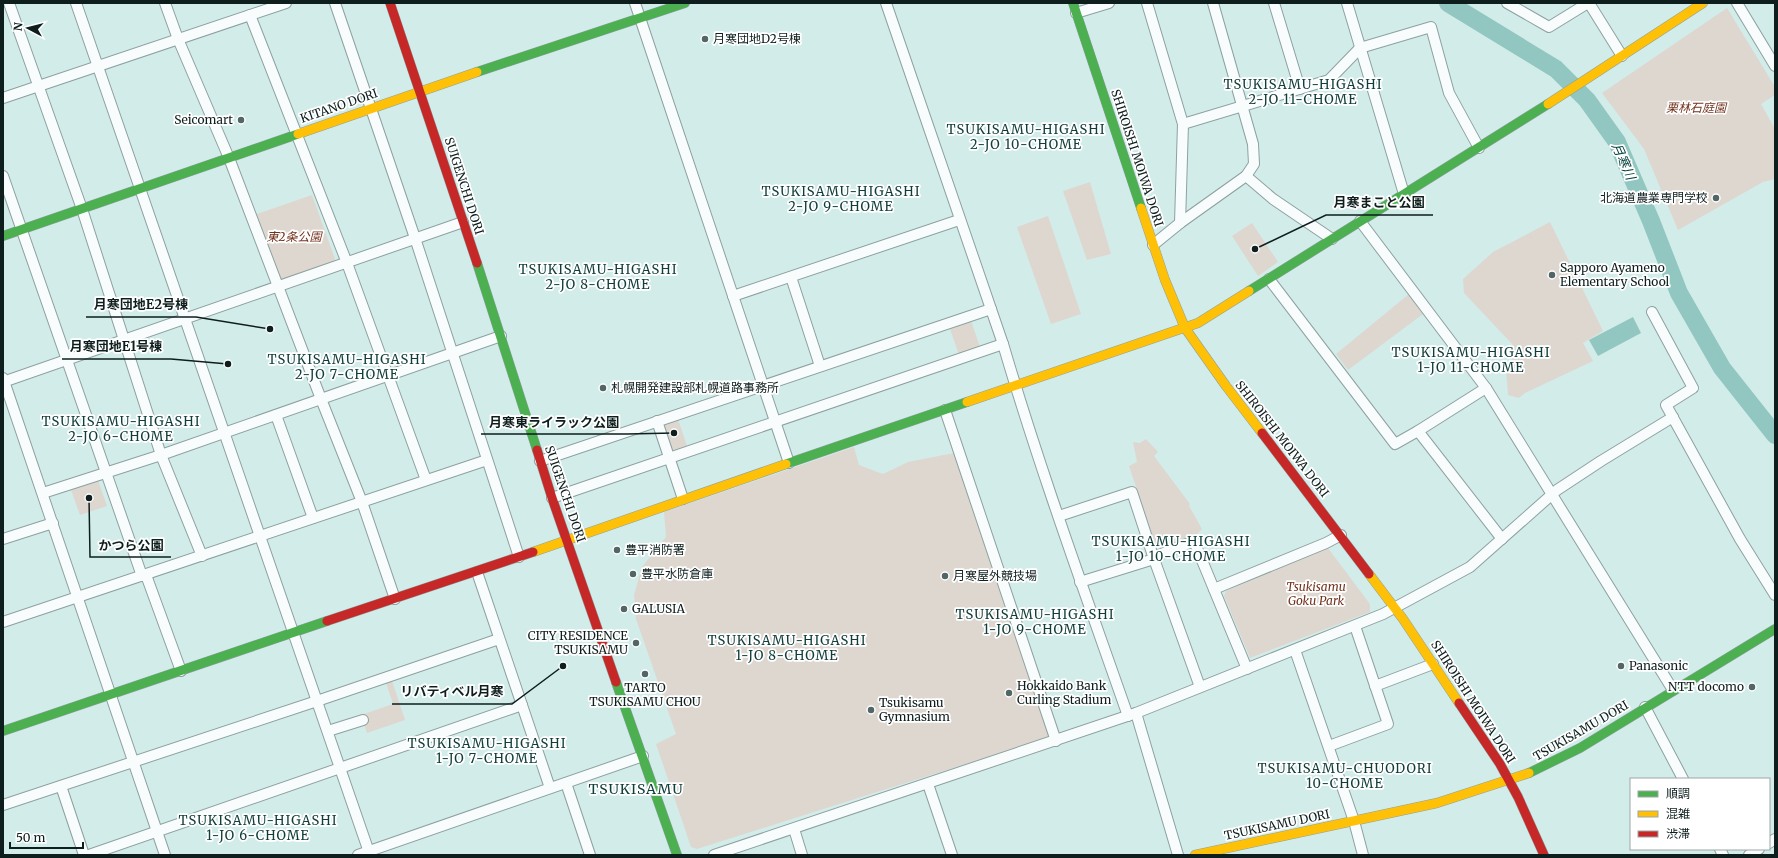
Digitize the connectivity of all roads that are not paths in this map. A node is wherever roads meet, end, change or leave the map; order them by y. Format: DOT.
graph roads {
  1 [pos="9,3"];
  2 [pos="76,3"];
  3 [pos="165,3"];
  4 [pos="286,3"];
  5 [pos="335,3"];
  6 [pos="390,3"];
  7 [pos="635,3"];
  8 [pos="685,3"];
  9 [pos="886,3"];
  10 [pos="1109,3"];
  11 [pos="1147,3"];
  12 [pos="1213,3"];
  13 [pos="1274,3"];
  14 [pos="1347,3"];
  15 [pos="1507,3"];
  16 [pos="1588,3"];
  17 [pos="1703,3"];
  18 [pos="1737,3"];
  19 [pos="1074,8"];
  20 [pos="250,14"];
  21 [pos="640,18"];
  22 [pos="178,39"];
  23 [pos="1360,48"];
  24 [pos="1622,56"];
  25 [pos="97,65"];
  26 [pos="1775,66"];
  27 [pos="38,85"];
  28 [pos="1300,89"];
  29 [pos="420,91"];
  30 [pos="3,98"];
  31 [pos="1242,106"];
  32 [pos="371,108"];
  33 [pos="1183,124"];
  34 [pos="296,134"];
  35 [pos="1479,148"];
  36 [pos="229,158"];
  37 [pos="3,176"];
  38 [pos="1246,176"];
  39 [pos="140,189"];
  40 [pos="1404,194"];
  41 [pos="82,209"];
  42 [pos="959,220"];
  43 [pos="1360,221"];
  44 [pos="464,222"];
  45 [pos="1180,223"];
  46 [pos="22,230"];
  47 [pos="3,236"];
  48 [pos="415,238"];
  49 [pos="1332,239"];
  50 [pos="1153,245"];
  51 [pos="347,263"];
  52 [pos="791,277"];
  53 [pos="1269,279"];
  54 [pos="277,287"];
  55 [pos="733,296"];
  56 [pos="991,309"];
  57 [pos="1652,312"];
  58 [pos="185,318"];
  59 [pos="1184,328"];
  60 [pos="501,336"];
  61 [pos="125,340"];
  62 [pos="1003,344"];
  63 [pos="453,353"];
  64 [pos="66,360"];
  65 [pos="820,366"];
  66 [pos="388,376"];
  67 [pos="3,381"];
  68 [pos="764,385"];
  69 [pos="1015,385"];
  70 [pos="1486,388"];
  71 [pos="321,399"];
  72 [pos="944,410"];
  73 [pos="276,415"];
  74 [pos="1673,417"];
  75 [pos="657,421"];
  76 [pos="776,422"];
  77 [pos="1418,431"];
  78 [pos="225,432"];
  79 [pos="162,455"];
  80 [pos="669,458"];
  81 [pos="487,460"];
  82 [pos="540,461"];
  83 [pos="789,463"];
  84 [pos="105,473"];
  85 [pos="426,480"];
  86 [pos="43,493"];
  87 [pos="1552,495"];
  88 [pos="552,498"];
  89 [pos="683,499"];
  90 [pos="362,502"];
  91 [pos="1059,516"];
  92 [pos="313,518"];
  93 [pos="53,523"];
  94 [pos="1341,534"];
  95 [pos="260,536"];
  96 [pos="3,539"];
  97 [pos="1502,539"];
  98 [pos="567,540"];
  99 [pos="202,556"];
  100 [pos="519,557"];
  101 [pos="1154,559"];
  102 [pos="477,572"];
  103 [pos="144,575"];
  104 [pos="1080,582"];
  105 [pos="1214,589"];
  106 [pos="1775,595"];
  107 [pos="78,597"];
  108 [pos="395,599"];
  109 [pos="1395,608"];
  110 [pos="3,622"];
  111 [pos="1355,626"];
  112 [pos="1775,629"];
  113 [pos="294,632"];
  114 [pos="499,639"];
  115 [pos="1295,650"];
  116 [pos="1433,664"];
  117 [pos="1247,669"];
  118 [pos="181,670"];
  119 [pos="1375,686"];
  120 [pos="1200,688"];
  121 [pos="1673,690"];
  122 [pos="111,694"];
  123 [pos="317,701"];
  124 [pos="522,705"];
  125 [pos="1645,707"];
  126 [pos="1132,715"];
  127 [pos="363,720"];
  128 [pos="3,731"];
  129 [pos="328,731"];
  130 [pos="1056,741"];
  131 [pos="1329,746"];
  132 [pos="643,756"];
  133 [pos="134,763"];
  134 [pos="340,768"];
  135 [pos="1682,778"];
  136 [pos="1509,780"];
  137 [pos="566,783"];
  138 [pos="928,784"];
  139 [pos="62,786"];
  140 [pos="550,788"];
  141 [pos="3,804"];
  142 [pos="1354,820"];
  143 [pos="794,829"];
  144 [pos="157,832"];
  145 [pos="369,853"];
  146 [pos="84,855"];
  147 [pos="89,855"];
  148 [pos="165,855"];
  149 [pos="358,855"];
  150 [pos="590,855"];
  151 [pos="677,855"];
  152 [pos="714,855"];
  153 [pos="802,855"];
  154 [pos="952,855"];
  155 [pos="1178,855"];
  156 [pos="1195,855"];
  157 [pos="1363,855"];
  158 [pos="1544,855"];
  1 -- 27 [label="street"];
  2 -- 25 [label="street"];
  3 -- 22 [label="street"];
  4 -- 20 [label="street"];
  5 -- 32 [label="street"];
  6 -- 29 [label="main road, SUIGENCHI DORI"];
  7 -- 21 [label="street"];
  8 -- 21 [label="main road, KITANO DORI"];
  9 -- 42 [label="street"];
  10 -- 19 [label="street"];
  11 -- 33 [label="street"];
  12 -- 31 [label="street"];
  13 -- 28 [label="street"];
  14 -- 23 [label="street"];
  15 -- 16 [label="street"];
  16 -- 24 [label="street"];
  17 -- 24 [label="main road"];
  18 -- 26 [label="street"];
  19 -- 50 [label="main road, SHIROISHI MOIWA DORI"];
  20 -- 22 [label="street"];
  20 -- 34 [label="street"];
  21 -- 29 [label="main road, KITANO DORI"];
  21 -- 55 [label="street"];
  22 -- 25 [label="street"];
  22 -- 36 [label="street"];
  23 -- 28 [label="street"];
  23 -- 35 [label="street"];
  23 -- 40 [label="street"];
  24 -- 35 [label="main road"];
  25 -- 27 [label="street"];
  25 -- 39 [label="street"];
  27 -- 30 [label="street"];
  27 -- 41 [label="street"];
  28 -- 31 [label="street"];
  29 -- 32 [label="main road, KITANO DORI"];
  29 -- 44 [label="main road, SUIGENCHI DORI"];
  31 -- 33 [label="street"];
  31 -- 38 [label="street"];
  32 -- 34 [label="main road, KITANO DORI"];
  32 -- 48 [label="street"];
  33 -- 45 [label="street"];
  34 -- 36 [label="main road, KITANO DORI"];
  34 -- 51 [label="street"];
  35 -- 40 [label="main road"];
  36 -- 39 [label="main road, KITANO DORI"];
  36 -- 54 [label="street"];
  37 -- 46 [label="street"];
  38 -- 45 [label="street"];
  38 -- 49 [label="street"];
  39 -- 41 [label="main road, KITANO DORI"];
  39 -- 58 [label="street"];
  40 -- 43 [label="main road"];
  41 -- 46 [label="main road, KITANO DORI"];
  41 -- 61 [label="street"];
  42 -- 52 [label="street"];
  42 -- 56 [label="street"];
  43 -- 49 [label="main road"];
  43 -- 70 [label="street"];
  44 -- 48 [label="street"];
  44 -- 60 [label="main road, SUIGENCHI DORI"];
  45 -- 50 [label="street"];
  46 -- 47 [label="main road, KITANO DORI"];
  46 -- 64 [label="street"];
  48 -- 51 [label="street"];
  48 -- 63 [label="street"];
  49 -- 53 [label="main road"];
  50 -- 59 [label="main road, SHIROISHI MOIWA DORI"];
  51 -- 54 [label="street"];
  51 -- 66 [label="street"];
  52 -- 55 [label="street"];
  52 -- 65 [label="street"];
  53 -- 59 [label="main road"];
  53 -- 77 [label="street"];
  54 -- 58 [label="street"];
  54 -- 71 [label="street"];
  55 -- 68 [label="street"];
  56 -- 62 [label="street"];
  56 -- 65 [label="street"];
  57 -- 74 [label="street"];
  58 -- 61 [label="street"];
  58 -- 78 [label="street"];
  59 -- 69 [label="main road"];
  59 -- 94 [label="main road, SHIROISHI MOIWA DORI"];
  60 -- 63 [label="street"];
  60 -- 82 [label="main road, SUIGENCHI DORI"];
  61 -- 64 [label="street"];
  61 -- 79 [label="street"];
  62 -- 69 [label="street"];
  62 -- 76 [label="street"];
  63 -- 66 [label="street"];
  63 -- 81 [label="street"];
  64 -- 67 [label="street"];
  64 -- 84 [label="street"];
  65 -- 68 [label="street"];
  66 -- 71 [label="street"];
  66 -- 85 [label="street"];
  67 -- 86 [label="street"];
  68 -- 75 [label="street"];
  68 -- 76 [label="street"];
  69 -- 72 [label="main road"];
  69 -- 91 [label="street"];
  70 -- 77 [label="street"];
  70 -- 87 [label="street"];
  71 -- 73 [label="street"];
  71 -- 90 [label="street"];
  72 -- 83 [label="main road"];
  72 -- 130 [label="street"];
  73 -- 78 [label="street"];
  73 -- 92 [label="street"];
  74 -- 87 [label="street"];
  74 -- 106 [label="street"];
  75 -- 80 [label="street"];
  75 -- 82 [label="street"];
  76 -- 80 [label="street"];
  76 -- 83 [label="street"];
  77 -- 97 [label="street"];
  78 -- 79 [label="street"];
  78 -- 95 [label="street"];
  79 -- 84 [label="street"];
  79 -- 99 [label="street"];
  80 -- 88 [label="street"];
  80 -- 89 [label="street"];
  81 -- 85 [label="street"];
  81 -- 100 [label="street"];
  82 -- 88 [label="main road, SUIGENCHI DORI"];
  83 -- 89 [label="main road"];
  84 -- 86 [label="street"];
  84 -- 103 [label="street"];
  85 -- 90 [label="street"];
  86 -- 93 [label="street"];
  87 -- 97 [label="street"];
  87 -- 121 [label="street"];
  88 -- 98 [label="main road, SUIGENCHI DORI"];
  89 -- 98 [label="main road"];
  90 -- 92 [label="street"];
  90 -- 108 [label="street"];
  91 -- 101 [label="street"];
  91 -- 104 [label="street"];
  92 -- 95 [label="street"];
  93 -- 96 [label="street"];
  93 -- 107 [label="street"];
  94 -- 105 [label="street"];
  94 -- 109 [label="main road, SHIROISHI MOIWA DORI"];
  95 -- 99 [label="street"];
  95 -- 113 [label="street"];
  97 -- 109 [label="street"];
  98 -- 100 [label="main road"];
  98 -- 132 [label="main road, SUIGENCHI DORI"];
  99 -- 103 [label="street"];
  100 -- 102 [label="main road"];
  101 -- 104 [label="street"];
  101 -- 105 [label="street"];
  101 -- 120 [label="street"];
  102 -- 108 [label="main road"];
  102 -- 114 [label="street"];
  103 -- 107 [label="street"];
  103 -- 118 [label="street"];
  104 -- 126 [label="street"];
  105 -- 117 [label="street"];
  107 -- 110 [label="street"];
  107 -- 122 [label="street"];
  108 -- 113 [label="main road"];
  109 -- 111 [label="street"];
  109 -- 116 [label="main road, SHIROISHI MOIWA DORI"];
  111 -- 115 [label="street"];
  111 -- 119 [label="street"];
  112 -- 121 [label="main road, TSUKISAMU DORI"];
  113 -- 118 [label="main road"];
  113 -- 123 [label="street"];
  114 -- 123 [label="street"];
  114 -- 124 [label="street"];
  115 -- 117 [label="street"];
  115 -- 131 [label="street"];
  116 -- 119 [label="street"];
  116 -- 136 [label="main road, SHIROISHI MOIWA DORI"];
  117 -- 120 [label="street"];
  118 -- 122 [label="main road"];
  119 -- 131 [label="street"];
  120 -- 126 [label="street"];
  121 -- 125 [label="main road, TSUKISAMU DORI"];
  122 -- 128 [label="main road"];
  122 -- 133 [label="street"];
  123 -- 129 [label="street"];
  123 -- 133 [label="street"];
  124 -- 134 [label="street"];
  124 -- 140 [label="street"];
  125 -- 135 [label="street"];
  125 -- 136 [label="main road, TSUKISAMU DORI"];
  126 -- 130 [label="street"];
  126 -- 155 [label="street"];
  127 -- 129 [label="street"];
  129 -- 134 [label="street"];
  130 -- 138 [label="street"];
  131 -- 142 [label="street"];
  132 -- 137 [label="street"];
  132 -- 151 [label="main road, SUIGENCHI DORI"];
  133 -- 139 [label="street"];
  133 -- 144 [label="street"];
  134 -- 144 [label="street"];
  134 -- 145 [label="street"];
  136 -- 142 [label="main road, TSUKISAMU DORI"];
  136 -- 158 [label="main road, SHIROISHI MOIWA DORI"];
  137 -- 140 [label="street"];
  137 -- 150 [label="street"];
  138 -- 143 [label="street"];
  138 -- 154 [label="street"];
  139 -- 141 [label="street"];
  139 -- 146 [label="street"];
  140 -- 145 [label="street"];
  142 -- 156 [label="main road, TSUKISAMU DORI"];
  142 -- 157 [label="street"];
  143 -- 152 [label="street"];
  143 -- 153 [label="street"];
  144 -- 147 [label="street"];
  144 -- 148 [label="street"];
  145 -- 149 [label="street"];
}
